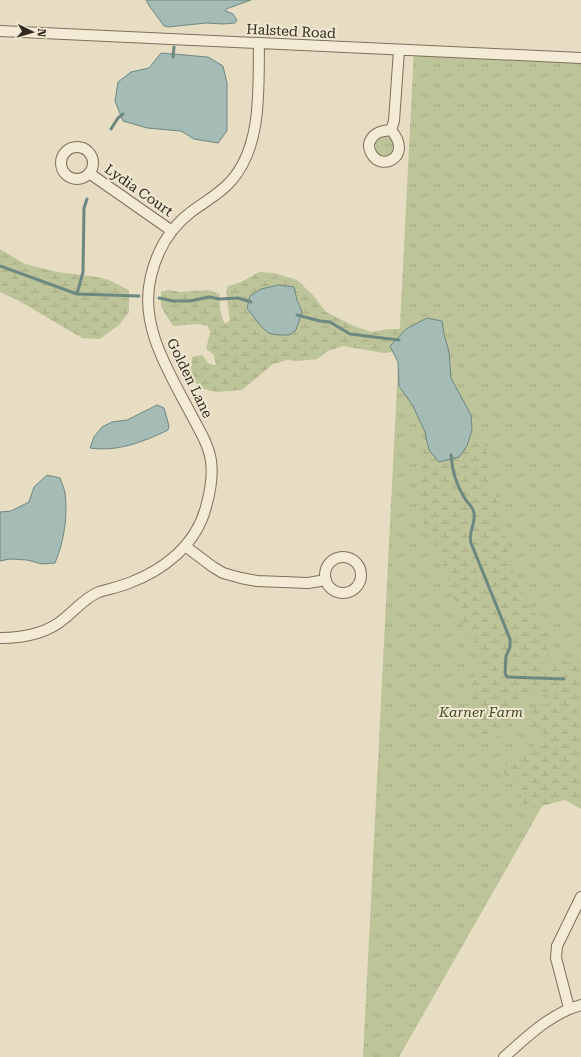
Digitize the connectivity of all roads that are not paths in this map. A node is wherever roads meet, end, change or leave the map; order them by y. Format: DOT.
graph roads {
  1 [pos="0,31"];
  2 [pos="259,43"];
  3 [pos="399,50"];
  4 [pos="581,58"];
  5 [pos="391,130"];
  6 [pos="89,173"];
  7 [pos="172,231"];
  8 [pos="185,546"];
  9 [pos="326,580"];
  10 [pos="0,638"];
  11 [pos="581,897"];
  12 [pos="581,1005"];
  13 [pos="569,1008"];
  14 [pos="504,1057"];
  1 -- 2 [label="street, Halsted Road"];
  2 -- 3 [label="street, Halsted Road"];
  2 -- 7 [label="street, Golden Lane"];
  3 -- 4 [label="street, Halsted Road"];
  3 -- 5 [label="street"];
  6 -- 7 [label="street, Lydia Court"];
  7 -- 8 [label="street, Golden Lane"];
  8 -- 9 [label="street"];
  8 -- 10 [label="street, Golden Lane"];
  11 -- 13 [label="street"];
  12 -- 13 [label="street"];
  13 -- 14 [label="street"];
}
